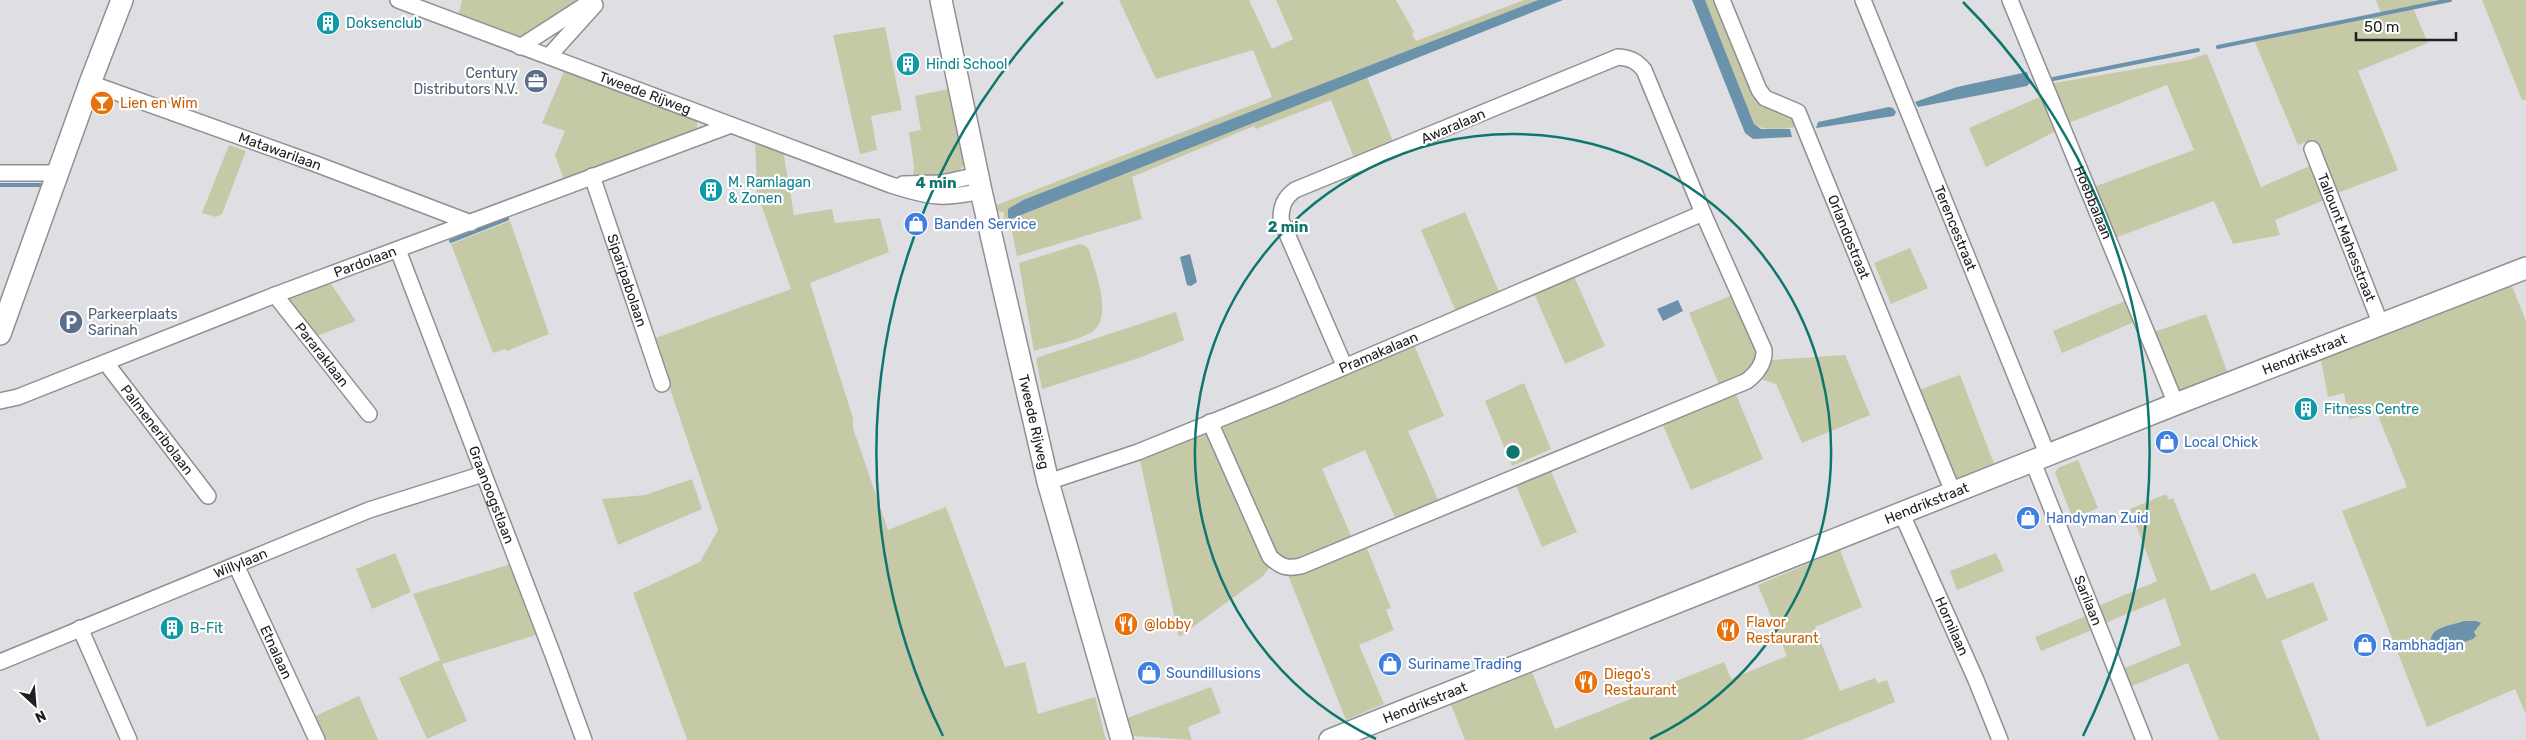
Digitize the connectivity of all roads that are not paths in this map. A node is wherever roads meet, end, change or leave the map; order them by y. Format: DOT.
graph roads {
  1 [pos="122,0"];
  2 [pos="398,0"];
  3 [pos="593,0"];
  4 [pos="599,0"];
  5 [pos="942,0"];
  6 [pos="1722,0"];
  7 [pos="1863,0"];
  8 [pos="2010,0"];
  9 [pos="520,46"];
  10 [pos="550,56"];
  11 [pos="90,83"];
  12 [pos="731,125"];
  13 [pos="2312,149"];
  14 [pos="0,173"];
  15 [pos="57,173"];
  16 [pos="592,176"];
  17 [pos="980,183"];
  18 [pos="1703,213"];
  19 [pos="471,223"];
  20 [pos="398,250"];
  21 [pos="2526,268"];
  22 [pos="274,295"];
  23 [pos="2381,325"];
  24 [pos="0,334"];
  25 [pos="106,363"];
  26 [pos="1344,365"];
  27 [pos="662,384"];
  28 [pos="0,401"];
  29 [pos="2176,404"];
  30 [pos="369,414"];
  31 [pos="1210,422"];
  32 [pos="2040,459"];
  33 [pos="483,474"];
  34 [pos="1048,482"];
  35 [pos="1953,492"];
  36 [pos="208,496"];
  37 [pos="1901,512"];
  38 [pos="236,565"];
  39 [pos="80,628"];
  40 [pos="0,662"];
  41 [pos="129,740"];
  42 [pos="316,740"];
  43 [pos="584,740"];
  44 [pos="1122,740"];
  45 [pos="1330,740"];
  46 [pos="2000,740"];
  47 [pos="2144,740"];
  1 -- 11 [label="street"];
  2 -- 9 [label="street, Tweede Rijweg"];
  3 -- 9 [label="street"];
  4 -- 10 [label="street"];
  5 -- 17 [label="street"];
  6 -- 35 [label="street, Orlandostraat"];
  7 -- 32 [label="street, Terencestraat"];
  8 -- 29 [label="street, Hoebbalaan"];
  9 -- 10 [label="street, Tweede Rijweg"];
  10 -- 12 [label="street, Tweede Rijweg"];
  11 -- 15 [label="street"];
  11 -- 19 [label="street, Matawarilaan"];
  12 -- 16 [label="street, Pardolaan"];
  12 -- 17 [label="street, Tweede Rijweg"];
  13 -- 23 [label="street, Tallount Mahesstraat"];
  14 -- 15 [label="street"];
  15 -- 24 [label="street"];
  16 -- 19 [label="street, Pardolaan"];
  16 -- 27 [label="street, Siparipabolaan"];
  17 -- 34 [label="street, Tweede Rijweg"];
  18 -- 26 [label="street, Pramakalaan"];
  18 -- 26 [label="street, Awaralaan"];
  18 -- 31 [label="street, Awaralaan"];
  19 -- 20 [label="street, Pardolaan"];
  20 -- 22 [label="street, Pardolaan"];
  20 -- 33 [label="street, Graanoogstlaan"];
  21 -- 23 [label="street, Hendrikstraat"];
  22 -- 25 [label="street, Pardolaan"];
  22 -- 30 [label="street, Pararaklaan"];
  23 -- 29 [label="street, Hendrikstraat"];
  25 -- 28 [label="street, Pardolaan"];
  25 -- 36 [label="street, Palmeneribolaan"];
  26 -- 31 [label="street, Pramakalaan"];
  29 -- 32 [label="street, Hendrikstraat"];
  31 -- 34 [label="street, Pramakalaan"];
  32 -- 35 [label="street, Hendrikstraat"];
  32 -- 47 [label="street, Sarilaan"];
  33 -- 38 [label="street, Willylaan"];
  33 -- 43 [label="street, Graanoogstlaan"];
  34 -- 44 [label="street, Tweede Rijweg"];
  35 -- 37 [label="street, Hendrikstraat"];
  37 -- 45 [label="street, Hendrikstraat"];
  37 -- 46 [label="street, Hornilaan"];
  38 -- 39 [label="street, Willylaan"];
  38 -- 42 [label="street, Etnalaan"];
  39 -- 40 [label="street, Willylaan"];
  39 -- 41 [label="street"];
}
